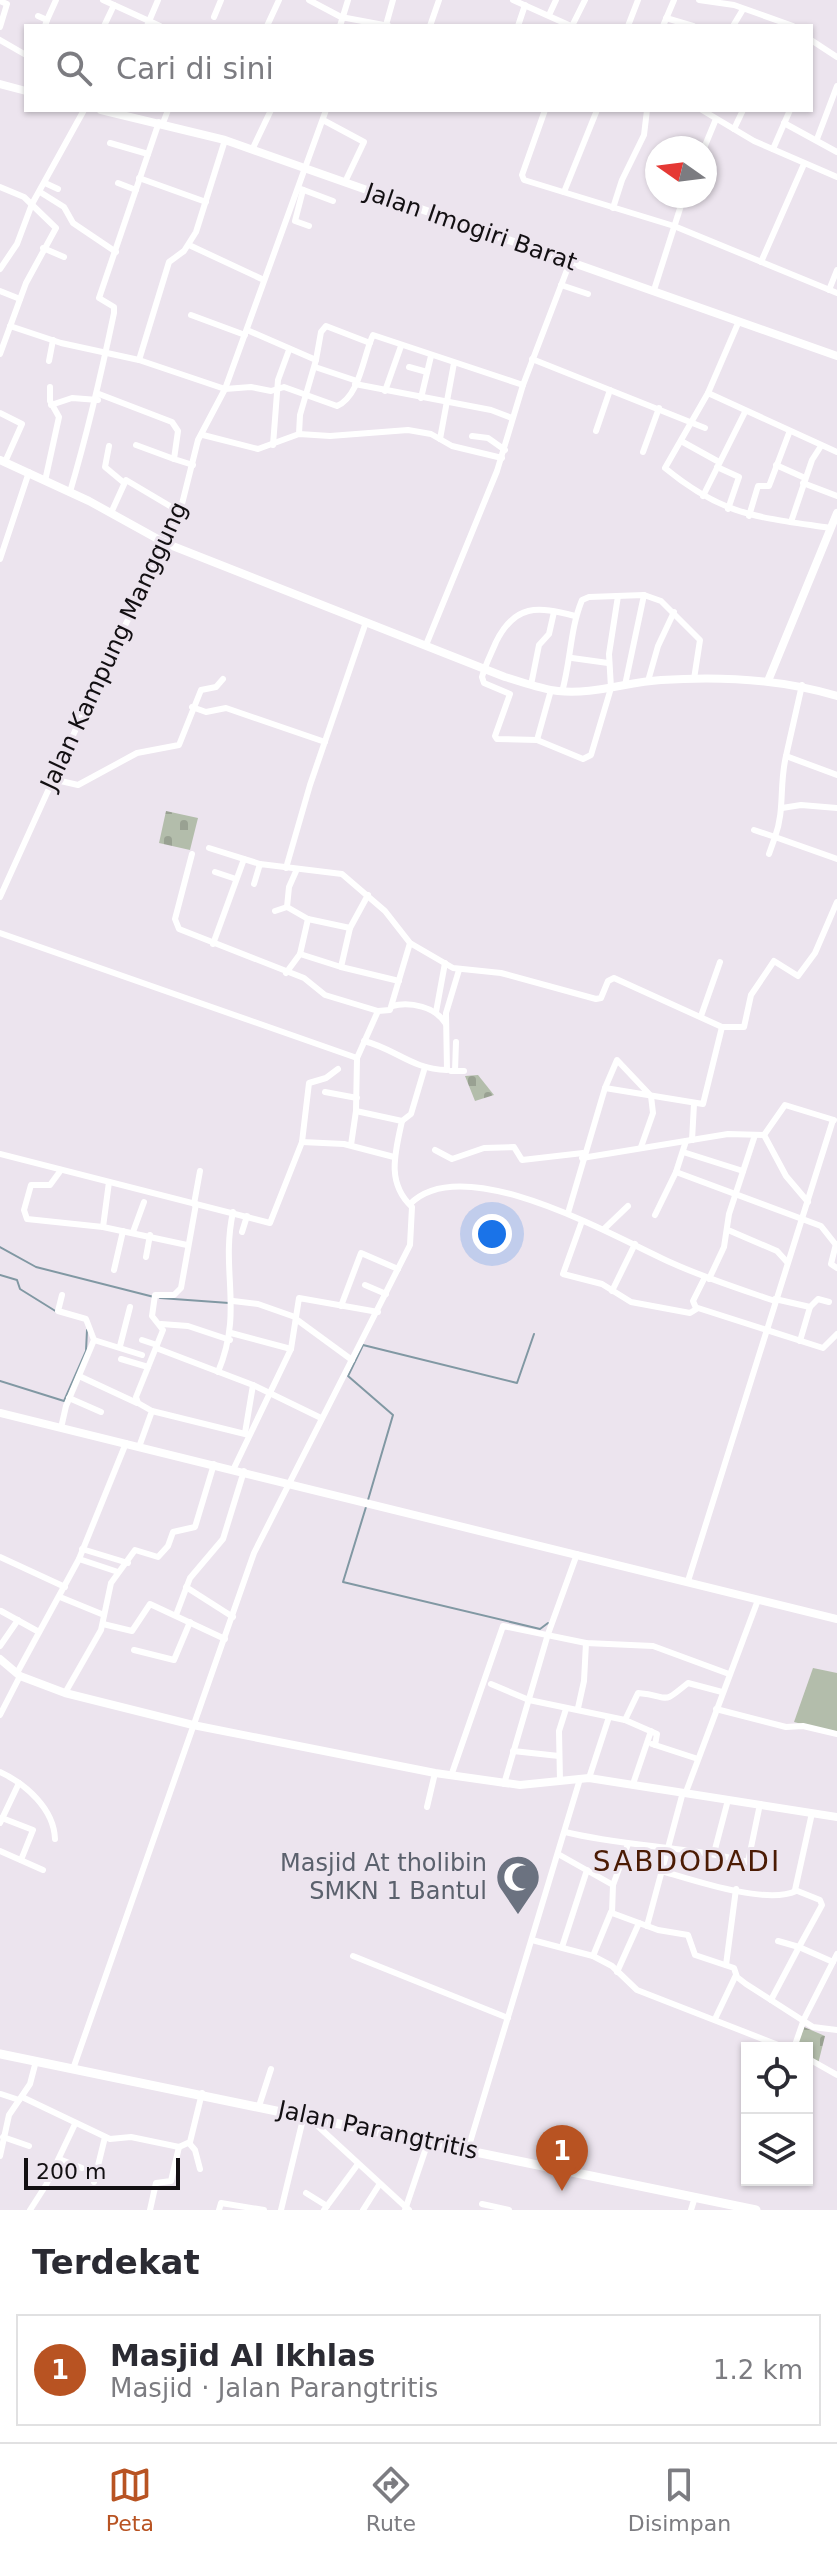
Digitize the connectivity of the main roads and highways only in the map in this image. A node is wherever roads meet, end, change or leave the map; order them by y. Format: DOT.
graph roads {
  1 [pos="0,2054"];
  2 [pos="756,2210"];
  1 -- 2 [label="main road, Jalan Parangtritis"];
}
